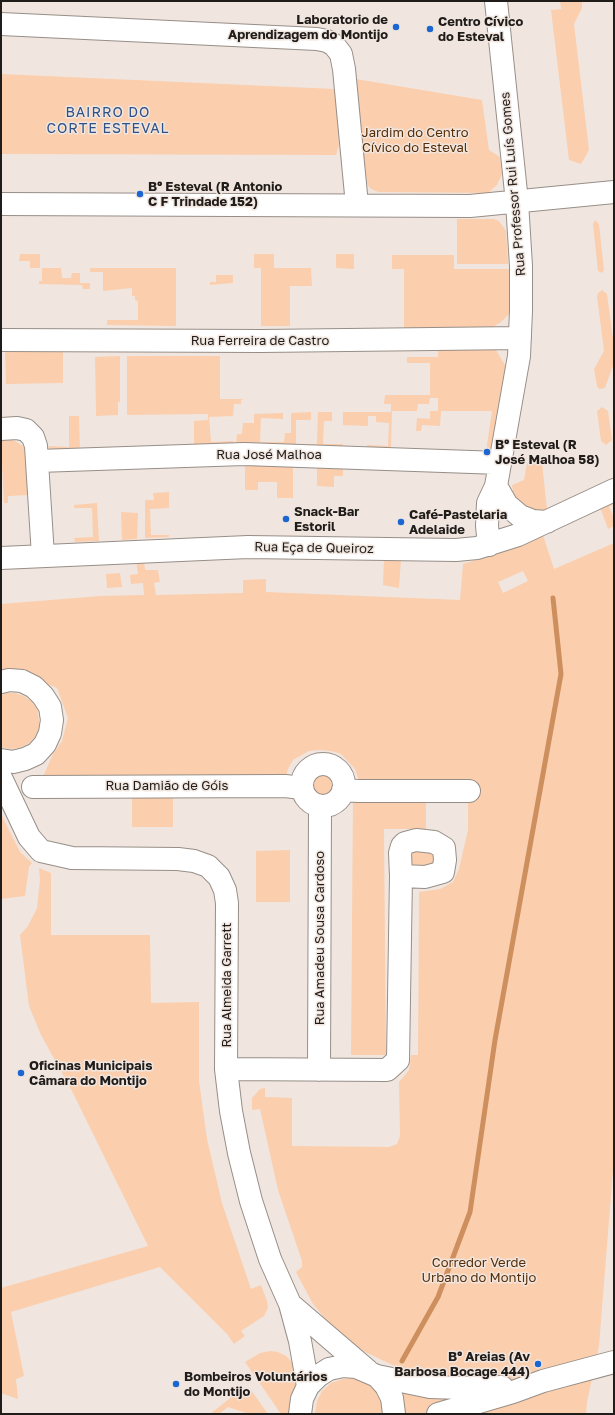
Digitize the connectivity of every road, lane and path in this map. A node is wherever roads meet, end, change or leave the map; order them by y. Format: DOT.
graph roads {
  1 [pos="496,1"];
  2 [pos="1,24"];
  3 [pos="614,192"];
  4 [pos="517,202"];
  5 [pos="1,204"];
  6 [pos="357,205"];
  7 [pos="520,338"];
  8 [pos="1,340"];
  9 [pos="1,429"];
  10 [pos="38,461"];
  11 [pos="500,463"];
  12 [pos="496,486"];
  13 [pos="614,490"];
  14 [pos="547,522"];
  15 [pos="489,546"];
  16 [pos="43,556"];
  17 [pos="1,558"];
  18 [pos="1,682"];
  19 [pos="36,754"];
  20 [pos="1,760"];
  21 [pos="1,778"];
  22 [pos="33,787"];
  23 [pos="302,788"];
  24 [pos="343,790"];
  25 [pos="469,791"];
  26 [pos="320,806"];
  27 [pos="23,822"];
  28 [pos="401,876"];
  29 [pos="226,1069"];
  30 [pos="319,1070"];
  31 [pos="290,1304"];
  32 [pos="614,1362"];
  33 [pos="372,1373"];
  34 [pos="543,1381"];
  35 [pos="308,1386"];
  36 [pos="300,1414"];
  37 [pos="394,1414"];
  38 [pos="438,1414"];
  1 -- 4 [label="street, Rua Professor Rui Luís Gomes"];
  2 -- 6 [label="street"];
  3 -- 4 [label="street"];
  4 -- 6 [label="street"];
  4 -- 7 [label="street, Rua Professor Rui Luís Gomes"];
  5 -- 6 [label="street"];
  7 -- 8 [label="street, Rua Ferreira de Castro"];
  7 -- 11 [label="street, Rua Professor Rui Luís Gomes"];
  9 -- 10 [label="street"];
  10 -- 11 [label="street, Rua José Malhoa"];
  10 -- 16 [label="street"];
  11 -- 12 [label="street, Rua Professor Rui Luís Gomes"];
  12 -- 14 [label="street"];
  12 -- 15 [label="street, Rua Professor Rui Luís Gomes"];
  13 -- 14 [label="street, Rua Eça de Queiroz"];
  14 -- 15 [label="street, Rua Eça de Queiroz"];
  15 -- 16 [label="street, Rua Eça de Queiroz"];
  16 -- 17 [label="street, Rua Eça de Queiroz"];
  18 -- 19 [label="street"];
  19 -- 20 [label="street"];
  19 -- 27 [label="street"];
  21 -- 27 [label="street, Rua Almeida Garrett"];
  22 -- 23 [label="street, Rua Damião de Góis"];
  23 -- 24 [label="street"];
  23 -- 26 [label="street"];
  24 -- 25 [label="street"];
  24 -- 26 [label="street"];
  26 -- 30 [label="street, Rua Amadeu Sousa Cardoso"];
  27 -- 29 [label="street, Rua Almeida Garrett"];
  28 -- 30 [label="street"];
  29 -- 30 [label="street"];
  29 -- 31 [label="street, Rua Almeida Garrett"];
  31 -- 33 [label="street, Rua Almeida Garrett"];
  31 -- 35 [label="street, Rua Almeida Garrett"];
  32 -- 34 [label="street"];
  33 -- 34 [label="street"];
  33 -- 35 [label="street"];
  33 -- 37 [label="street, Rua Almeida Garrett"];
  34 -- 38 [label="street"];
  35 -- 36 [label="street"];
}
